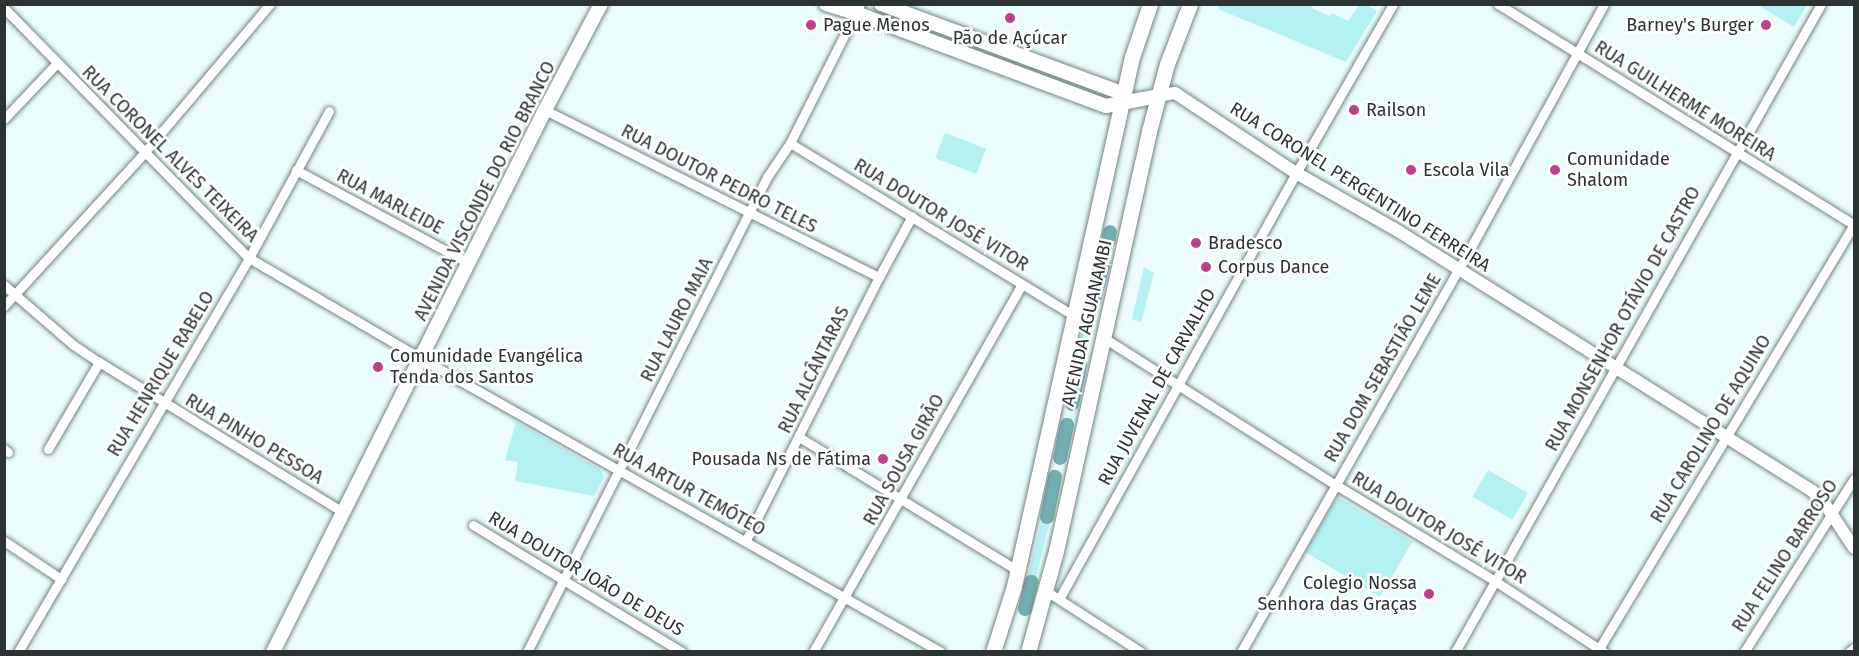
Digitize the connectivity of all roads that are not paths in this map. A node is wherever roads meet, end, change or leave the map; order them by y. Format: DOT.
graph roads {
  1 [pos="270,4"];
  2 [pos="601,4"];
  3 [pos="826,4"];
  4 [pos="881,4"];
  5 [pos="1150,4"];
  6 [pos="1190,4"];
  7 [pos="1393,4"];
  8 [pos="1498,4"];
  9 [pos="1604,4"];
  10 [pos="1821,4"];
  11 [pos="4,8"];
  12 [pos="858,9"];
  13 [pos="1576,53"];
  14 [pos="57,63"];
  15 [pos="1159,96"];
  16 [pos="1123,98"];
  17 [pos="545,110"];
  18 [pos="329,111"];
  19 [pos="4,118"];
  20 [pos="790,142"];
  21 [pos="1736,152"];
  22 [pos="144,153"];
  23 [pos="296,170"];
  24 [pos="1296,173"];
  25 [pos="749,213"];
  26 [pos="912,216"];
  27 [pos="1854,225"];
  28 [pos="249,258"];
  29 [pos="469,263"];
  30 [pos="1459,269"];
  31 [pos="879,277"];
  32 [pos="1022,284"];
  33 [pos="4,285"];
  34 [pos="16,295"];
  35 [pos="4,306"];
  36 [pos="1074,316"];
  37 [pos="1104,338"];
  38 [pos="420,358"];
  39 [pos="99,362"];
  40 [pos="1615,367"];
  41 [pos="1179,384"];
  42 [pos="162,403"];
  43 [pos="799,437"];
  44 [pos="1725,437"];
  45 [pos="48,448"];
  46 [pos="619,472"];
  47 [pos="1854,479"];
  48 [pos="1336,484"];
  49 [pos="900,499"];
  50 [pos="343,512"];
  51 [pos="1832,514"];
  52 [pos="473,525"];
  53 [pos="746,540"];
  54 [pos="4,541"];
  55 [pos="1854,548"];
  56 [pos="1017,570"];
  57 [pos="61,579"];
  58 [pos="565,580"];
  59 [pos="1495,580"];
  60 [pos="1052,595"];
  61 [pos="846,597"];
  62 [pos="1854,648"];
  63 [pos="677,650"];
  64 [pos="1600,650"];
  65 [pos="18,651"];
  66 [pos="273,651"];
  67 [pos="527,651"];
  68 [pos="813,651"];
  69 [pos="941,651"];
  70 [pos="993,651"];
  71 [pos="1028,651"];
  72 [pos="1141,651"];
  73 [pos="1241,651"];
  74 [pos="1455,651"];
  75 [pos="1744,651"];
  76 [pos="1849,651"];
  1 -- 22 [label="street"];
  2 -- 17 [label="main road, AVENIDA VISCONDE DO RIO BRANCO"];
  3 -- 12 [label="main road, RUA CORONEL PERGENTINO FERREIRA"];
  4 -- 16 [label="main road"];
  5 -- 16 [label="main road, AVENIDA AGUANAMBI"];
  6 -- 15 [label="main road, AVENIDA AGUANAMBI"];
  7 -- 24 [label="street, RUA JUVENAL DE CARVALHO"];
  8 -- 13 [label="street, RUA GUILHERME MOREIRA"];
  9 -- 13 [label="street, RUA DOM SEBASTIÃO LEME"];
  10 -- 21 [label="street, RUA MONSENHOR OTÁVIO DE CASTRO"];
  11 -- 14 [label="street, RUA CORONEL ALVES TEIXEIRA"];
  12 -- 16 [label="main road, RUA CORONEL PERGENTINO FERREIRA"];
  12 -- 20 [label="street, RUA LAURO MAIA"];
  13 -- 21 [label="street, RUA GUILHERME MOREIRA"];
  13 -- 30 [label="street, RUA DOM SEBASTIÃO LEME"];
  14 -- 19 [label="street"];
  14 -- 22 [label="street, RUA CORONEL ALVES TEIXEIRA"];
  15 -- 16 [label="main road, RUA CORONEL PERGENTINO FERREIRA"];
  15 -- 24 [label="street, RUA CORONEL PERGENTINO FERREIRA"];
  15 -- 37 [label="main road, AVENIDA AGUANAMBI"];
  16 -- 36 [label="main road, AVENIDA AGUANAMBI"];
  17 -- 25 [label="street, RUA DOUTOR PEDRO TELES"];
  17 -- 29 [label="main road, AVENIDA VISCONDE DO RIO BRANCO"];
  18 -- 23 [label="street, RUA HENRIQUE RABELO"];
  20 -- 25 [label="street, RUA LAURO MAIA"];
  20 -- 26 [label="street, RUA DOUTOR JOSÉ VITOR"];
  21 -- 27 [label="street, RUA GUILHERME MOREIRA"];
  21 -- 40 [label="street, RUA MONSENHOR OTÁVIO DE CASTRO"];
  22 -- 28 [label="street, RUA CORONEL ALVES TEIXEIRA"];
  22 -- 34 [label="street"];
  23 -- 28 [label="street, RUA HENRIQUE RABELO"];
  23 -- 29 [label="street, RUA MARLEIDE"];
  24 -- 30 [label="street, RUA CORONEL PERGENTINO FERREIRA"];
  24 -- 41 [label="street, RUA JUVENAL DE CARVALHO"];
  25 -- 31 [label="street, RUA DOUTOR PEDRO TELES"];
  25 -- 46 [label="street, RUA LAURO MAIA"];
  26 -- 31 [label="street, RUA ALCÂNTARAS"];
  26 -- 32 [label="street, RUA DOUTOR JOSÉ VITOR"];
  27 -- 44 [label="street, RUA CAROLINO DE AQUINO"];
  28 -- 38 [label="street, RUA CORONEL ALVES TEIXEIRA"];
  28 -- 42 [label="street, RUA HENRIQUE RABELO"];
  29 -- 38 [label="main road, AVENIDA VISCONDE DO RIO BRANCO"];
  30 -- 40 [label="street, RUA CORONEL PERGENTINO FERREIRA"];
  30 -- 48 [label="street, RUA DOM SEBASTIÃO LEME"];
  31 -- 43 [label="street, RUA ALCÂNTARAS"];
  32 -- 36 [label="street, RUA DOUTOR JOSÉ VITOR"];
  32 -- 49 [label="street, RUA SOUSA GIRÃO"];
  33 -- 34 [label="street, RUA PINHO PESSOA"];
  34 -- 35 [label="street"];
  34 -- 39 [label="street, RUA PINHO PESSOA"];
  36 -- 56 [label="main road, AVENIDA AGUANAMBI"];
  37 -- 41 [label="street, RUA DOUTOR JOSÉ VITOR"];
  37 -- 60 [label="main road, AVENIDA AGUANAMBI"];
  38 -- 46 [label="street, RUA ARTUR TEMÓTEO"];
  38 -- 50 [label="main road, AVENIDA VISCONDE DO RIO BRANCO"];
  39 -- 42 [label="street, RUA PINHO PESSOA"];
  39 -- 45 [label="street"];
  40 -- 44 [label="street, RUA CORONEL PERGENTINO FERREIRA"];
  40 -- 59 [label="street, RUA MONSENHOR OTÁVIO DE CASTRO"];
  41 -- 48 [label="street, RUA DOUTOR JOSÉ VITOR"];
  41 -- 60 [label="street, RUA JUVENAL DE CARVALHO"];
  42 -- 50 [label="street, RUA PINHO PESSOA"];
  42 -- 57 [label="street, RUA HENRIQUE RABELO"];
  43 -- 49 [label="street"];
  43 -- 53 [label="street, RUA ALCÂNTARAS"];
  44 -- 51 [label="street, RUA CORONEL PERGENTINO FERREIRA"];
  44 -- 64 [label="street, RUA CAROLINO DE AQUINO"];
  46 -- 53 [label="street, RUA ARTUR TEMÓTEO"];
  46 -- 58 [label="street, RUA LAURO MAIA"];
  47 -- 51 [label="street, RUA FELINO BARROSO"];
  48 -- 59 [label="street, RUA DOUTOR JOSÉ VITOR"];
  48 -- 73 [label="street, RUA DOM SEBASTIÃO LEME"];
  49 -- 56 [label="street"];
  49 -- 61 [label="street, RUA SOUSA GIRÃO"];
  50 -- 66 [label="main road, AVENIDA VISCONDE DO RIO BRANCO"];
  51 -- 55 [label="street, RUA CORONEL PERGENTINO FERREIRA"];
  51 -- 75 [label="street, RUA FELINO BARROSO"];
  52 -- 58 [label="street, RUA DOUTOR JOÃO DE DEUS"];
  53 -- 61 [label="street, RUA ARTUR TEMÓTEO"];
  54 -- 57 [label="street"];
  56 -- 70 [label="main road, AVENIDA AGUANAMBI"];
  57 -- 65 [label="street, RUA HENRIQUE RABELO"];
  58 -- 63 [label="street, RUA DOUTOR JOÃO DE DEUS"];
  58 -- 67 [label="street, RUA LAURO MAIA"];
  59 -- 64 [label="street, RUA DOUTOR JOSÉ VITOR"];
  59 -- 74 [label="street, RUA MONSENHOR OTÁVIO DE CASTRO"];
  60 -- 71 [label="main road, AVENIDA AGUANAMBI"];
  60 -- 72 [label="street"];
  61 -- 68 [label="street, RUA SOUSA GIRÃO"];
  61 -- 69 [label="street, RUA ARTUR TEMÓTEO"];
  62 -- 76 [label="street"];
}
